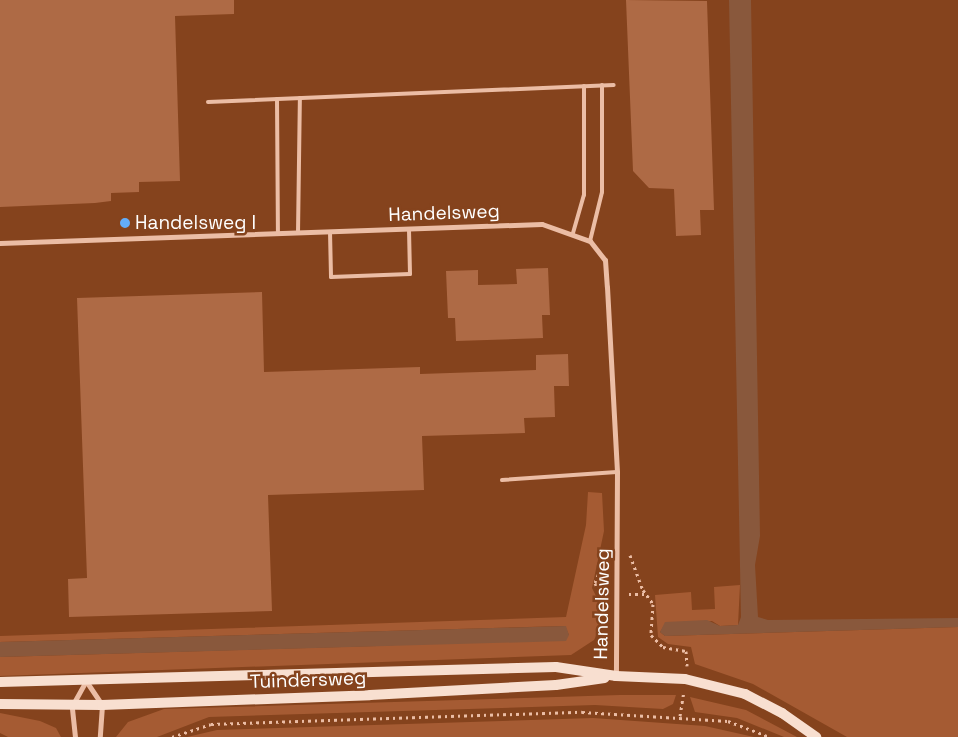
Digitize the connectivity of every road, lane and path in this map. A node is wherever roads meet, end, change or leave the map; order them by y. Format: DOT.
graph roads {
  1 [pos="602,85"];
  2 [pos="614,85"];
  3 [pos="584,86"];
  4 [pos="300,98"];
  5 [pos="278,99"];
  6 [pos="208,102"];
  7 [pos="409,229"];
  8 [pos="330,232"];
  9 [pos="298,233"];
  10 [pos="573,233"];
  11 [pos="278,234"];
  12 [pos="590,241"];
  13 [pos="0,243"];
  14 [pos="617,472"];
  15 [pos="502,480"];
  16 [pos="618,532"];
  17 [pos="686,651"];
  18 [pos="616,676"];
  19 [pos="86,681"];
  20 [pos="0,682"];
  21 [pos="0,704"];
  22 [pos="102,705"];
  23 [pos="72,706"];
  24 [pos="75,737"];
  25 [pos="100,737"];
  26 [pos="172,737"];
  27 [pos="770,737"];
  28 [pos="816,737"];
  1 -- 2 [label="lane"];
  1 -- 3 [label="lane"];
  1 -- 12 [label="lane"];
  3 -- 4 [label="lane"];
  3 -- 10 [label="lane"];
  4 -- 5 [label="lane"];
  4 -- 9 [label="lane"];
  5 -- 6 [label="lane"];
  5 -- 11 [label="lane"];
  7 -- 8 [label="street, Handelsweg"];
  7 -- 8 [label="lane"];
  7 -- 10 [label="street, Handelsweg"];
  8 -- 9 [label="street, Handelsweg"];
  9 -- 11 [label="street, Handelsweg"];
  10 -- 12 [label="street, Handelsweg"];
  11 -- 13 [label="street, Handelsweg"];
  12 -- 14 [label="street, Handelsweg"];
  14 -- 15 [label="lane"];
  14 -- 16 [label="street, Handelsweg"];
  16 -- 17 [label="path, Handelsweg"];
  16 -- 18 [label="street, Handelsweg"];
  18 -- 19 [label="main road, Tuindersweg"];
  18 -- 22 [label="main road, Tuindersweg"];
  18 -- 28 [label="main road, Tuindersweg"];
  19 -- 20 [label="main road, Tuindersweg"];
  19 -- 22 [label="street"];
  19 -- 23 [label="street"];
  21 -- 23 [label="main road, Tuindersweg"];
  22 -- 23 [label="main road, Tuindersweg"];
  22 -- 25 [label="street"];
  23 -- 24 [label="street"];
  26 -- 27 [label="path"];
}
